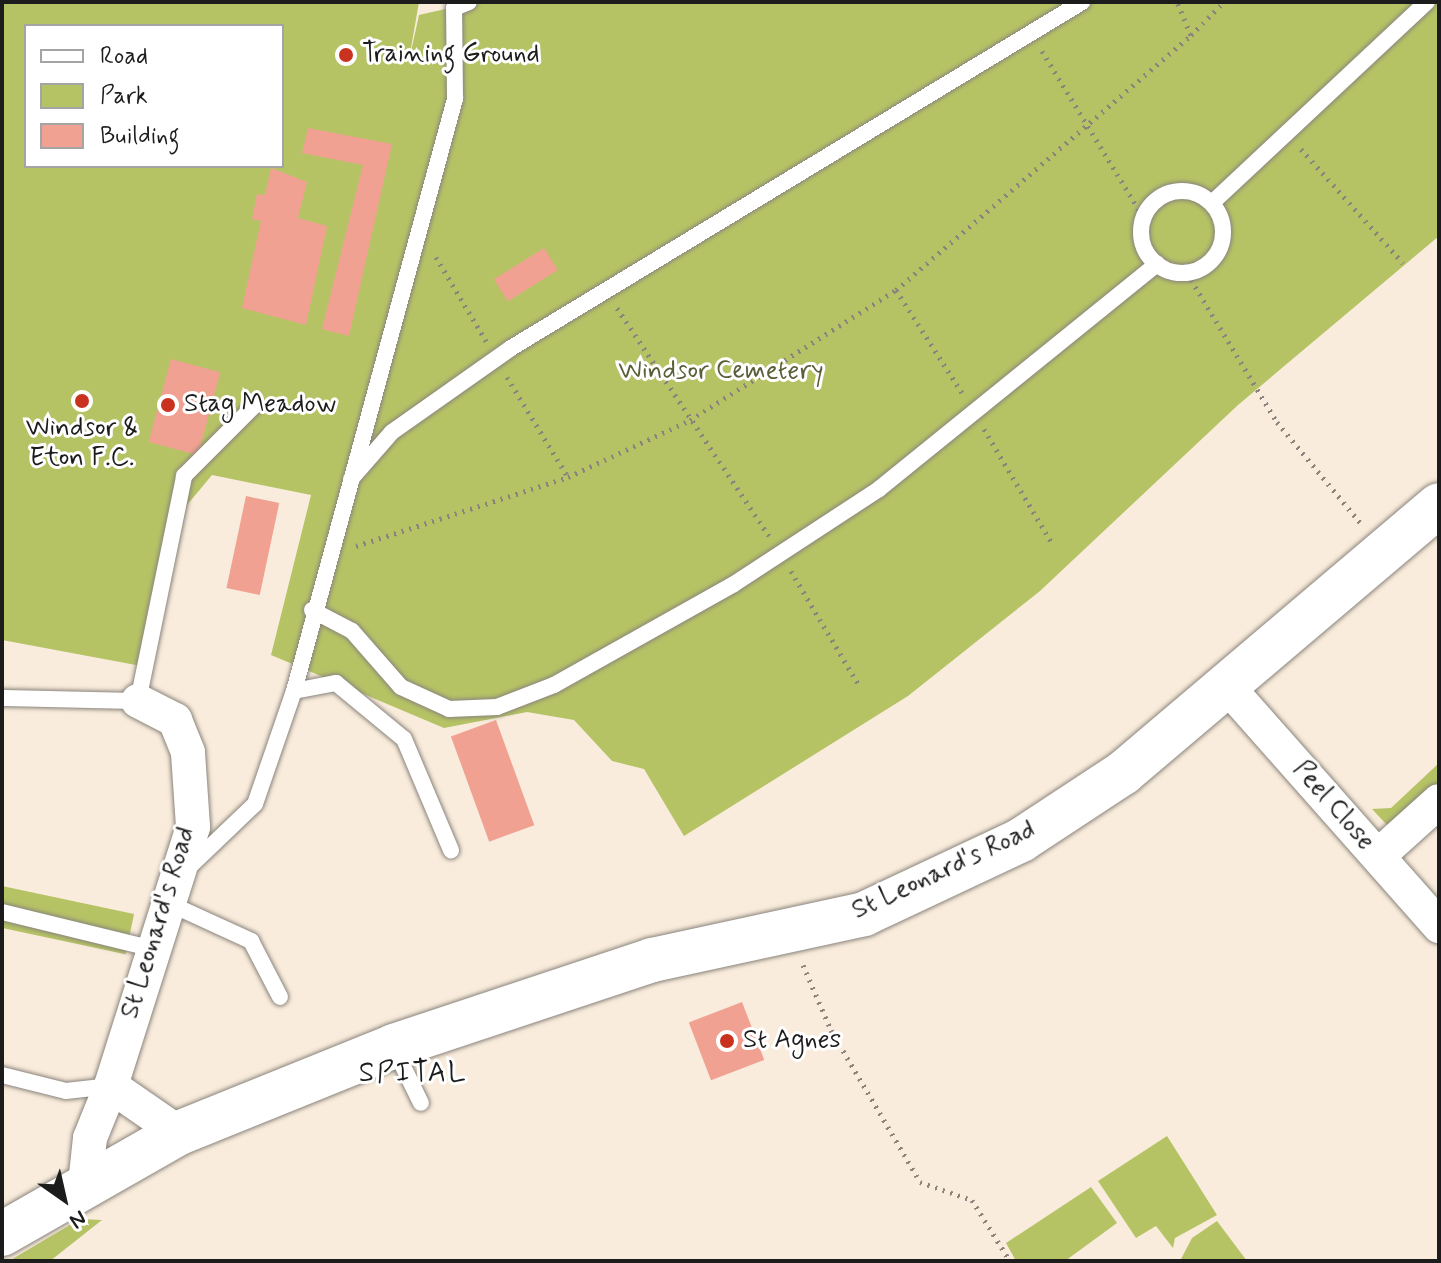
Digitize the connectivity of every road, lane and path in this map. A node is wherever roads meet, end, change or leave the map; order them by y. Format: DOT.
graph roads {
  1 [pos="469,2"];
  2 [pos="1082,2"];
  3 [pos="1177,2"];
  4 [pos="1224,2"];
  5 [pos="1427,2"];
  6 [pos="1031,33"];
  7 [pos="1191,35"];
  8 [pos="1087,125"];
  9 [pos="1287,133"];
  10 [pos="1212,203"];
  11 [pos="1144,218"];
  12 [pos="419,230"];
  13 [pos="1403,263"];
  14 [pos="1157,264"];
  15 [pos="1187,273"];
  16 [pos="606,290"];
  17 [pos="896,290"];
  18 [pos="496,359"];
  19 [pos="255,405"];
  20 [pos="976,415"];
  21 [pos="690,420"];
  22 [pos="568,477"];
  23 [pos="351,479"];
  24 [pos="1439,505"];
  25 [pos="1051,542"];
  26 [pos="1384,551"];
  27 [pos="780,553"];
  28 [pos="327,560"];
  29 [pos="312,610"];
  30 [pos="858,684"];
  31 [pos="1226,685"];
  32 [pos="294,691"];
  33 [pos="2,698"];
  34 [pos="138,701"];
  35 [pos="1439,801"];
  36 [pos="451,850"];
  37 [pos="1378,856"];
  38 [pos="166,894"];
  39 [pos="2,912"];
  40 [pos="1439,926"];
  41 [pos="789,931"];
  42 [pos="150,948"];
  43 [pos="280,997"];
  44 [pos="394,1046"];
  45 [pos="2,1075"];
  46 [pos="111,1086"];
  47 [pos="421,1103"];
  48 [pos="179,1133"];
  49 [pos="85,1184"];
  50 [pos="2,1234"];
  51 [pos="1010,1261"];
  1 -- 12 [label="lane"];
  2 -- 6 [label="lane"];
  3 -- 7 [label="path"];
  4 -- 7 [label="path"];
  5 -- 9 [label="lane"];
  6 -- 8 [label="path"];
  6 -- 16 [label="lane"];
  7 -- 8 [label="path"];
  8 -- 11 [label="path"];
  8 -- 17 [label="path"];
  9 -- 10 [label="lane"];
  9 -- 13 [label="path"];
  10 -- 11 [label="lane"];
  10 -- 15 [label="lane"];
  11 -- 14 [label="lane"];
  12 -- 18 [label="path"];
  12 -- 23 [label="lane"];
  14 -- 15 [label="lane"];
  14 -- 20 [label="lane"];
  15 -- 26 [label="path"];
  16 -- 18 [label="lane"];
  16 -- 21 [label="path"];
  17 -- 20 [label="path"];
  17 -- 21 [label="path"];
  18 -- 22 [label="path"];
  18 -- 23 [label="lane"];
  19 -- 34 [label="lane"];
  20 -- 25 [label="path"];
  20 -- 27 [label="lane"];
  21 -- 22 [label="path"];
  21 -- 27 [label="path"];
  22 -- 28 [label="path"];
  23 -- 28 [label="lane"];
  24 -- 26 [label="main road, St Leonard's Road"];
  26 -- 31 [label="main road, St Leonard's Road"];
  27 -- 29 [label="lane"];
  27 -- 30 [label="path"];
  28 -- 29 [label="lane"];
  29 -- 32 [label="lane"];
  31 -- 37 [label="street, Peel Close"];
  31 -- 41 [label="main road, St Leonard's Road"];
  32 -- 36 [label="lane"];
  32 -- 38 [label="lane"];
  33 -- 34 [label="lane"];
  34 -- 38 [label="street, St Leonard's Road"];
  35 -- 37 [label="street"];
  37 -- 40 [label="street, Peel Close"];
  38 -- 42 [label="street, St Leonard's Road"];
  38 -- 43 [label="lane"];
  39 -- 42 [label="lane"];
  41 -- 44 [label="main road, St Leonard's Road"];
  41 -- 51 [label="path"];
  42 -- 46 [label="street, St Leonard's Road"];
  44 -- 47 [label="lane"];
  44 -- 48 [label="main road, St Leonard's Road"];
  45 -- 46 [label="lane"];
  46 -- 48 [label="street"];
  46 -- 49 [label="street, St Leonard's Road"];
  48 -- 49 [label="main road, St Leonard's Road"];
  49 -- 50 [label="main road, St Leonard's Road"];
}
